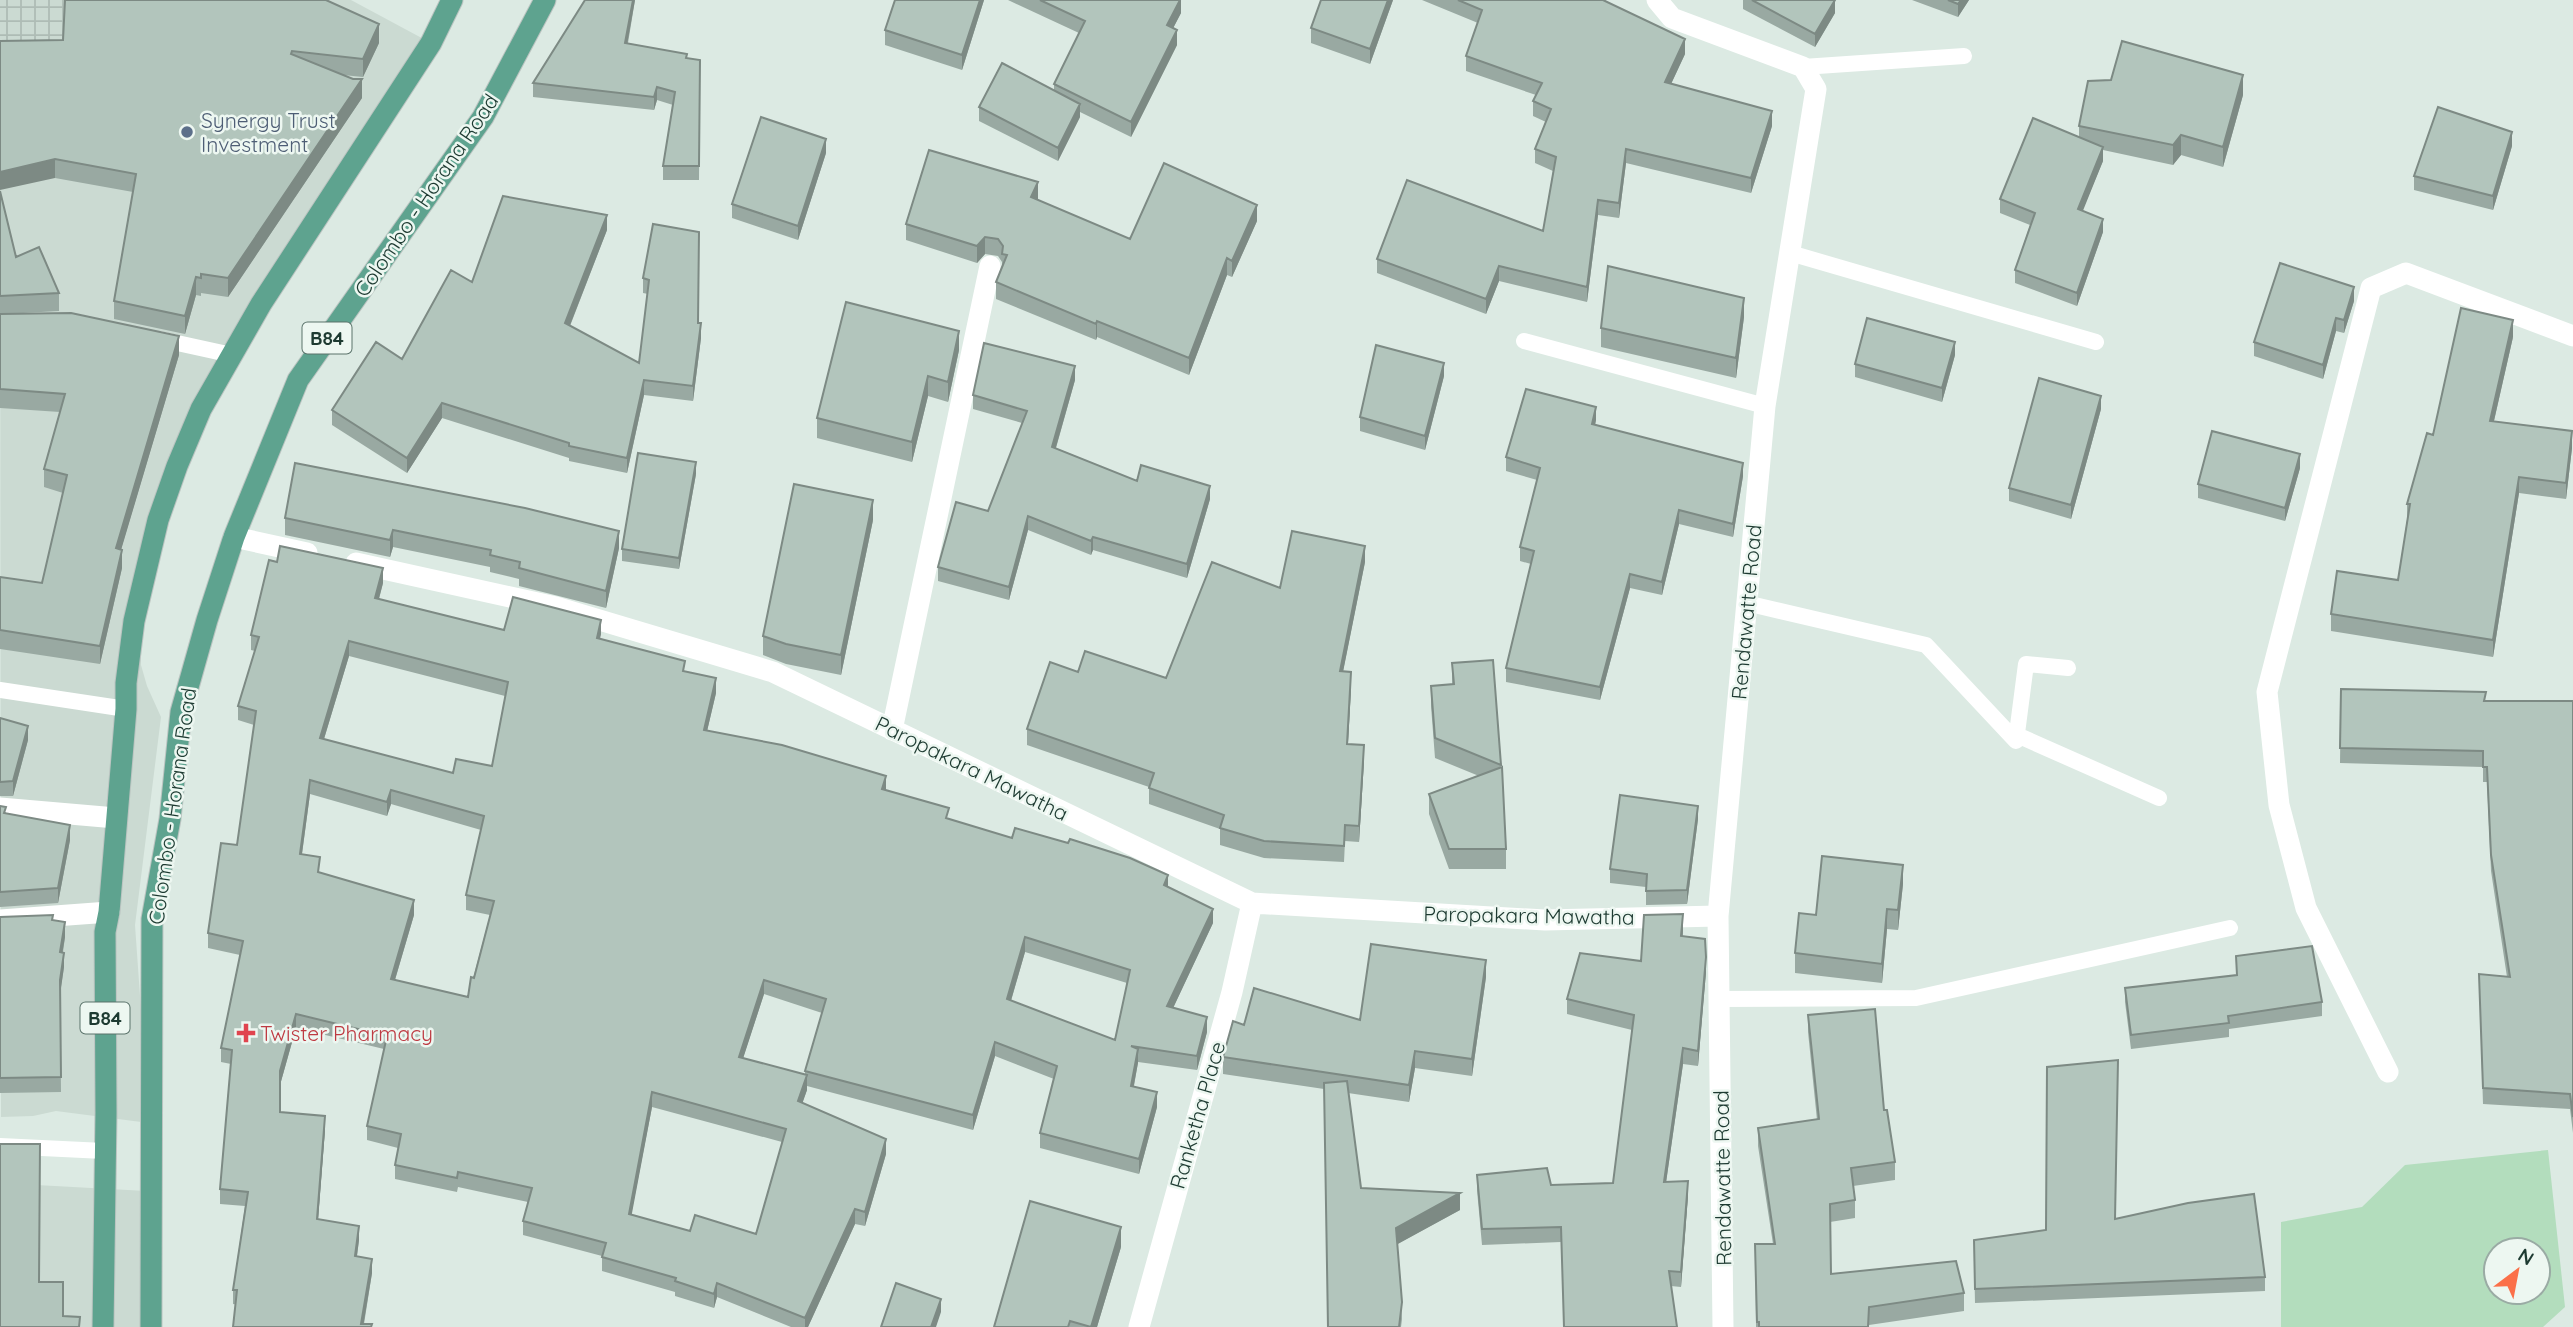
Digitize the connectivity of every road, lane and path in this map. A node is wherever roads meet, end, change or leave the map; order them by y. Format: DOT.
graph roads {
  1 [pos="452,0"];
  2 [pos="545,0"];
  3 [pos="1657,0"];
  4 [pos="1964,56"];
  5 [pos="1803,67"];
  6 [pos="1790,253"];
  7 [pos="990,266"];
  8 [pos="139,335"];
  9 [pos="2573,336"];
  10 [pos="1524,341"];
  11 [pos="2096,342"];
  12 [pos="232,355"];
  13 [pos="1765,406"];
  14 [pos="233,537"];
  15 [pos="1746,604"];
  16 [pos="2068,667"];
  17 [pos="0,690"];
  18 [pos="126,709"];
  19 [pos="891,730"];
  20 [pos="2017,735"];
  21 [pos="2159,797"];
  22 [pos="0,808"];
  23 [pos="116,818"];
  24 [pos="1252,903"];
  25 [pos="109,912"];
  26 [pos="1718,916"];
  27 [pos="0,920"];
  28 [pos="2230,928"];
  29 [pos="1719,999"];
  30 [pos="2388,1072"];
  31 [pos="0,1146"];
  32 [pos="104,1151"];
  33 [pos="103,1327"];
  34 [pos="151,1327"];
  35 [pos="1139,1327"];
  36 [pos="1723,1327"];
  1 -- 12 [label="main road, B84"];
  2 -- 14 [label="main road, Colombo - Horana Road / B84"];
  3 -- 5 [label="street"];
  4 -- 5 [label="lane"];
  5 -- 6 [label="street, Rendawatte Road"];
  6 -- 11 [label="lane"];
  6 -- 13 [label="street, Rendawatte Road"];
  7 -- 19 [label="street"];
  8 -- 12 [label="lane"];
  9 -- 30 [label="street"];
  10 -- 13 [label="lane"];
  12 -- 18 [label="main road, B84"];
  13 -- 15 [label="street, Rendawatte Road"];
  14 -- 19 [label="street, Paropakara Mawatha"];
  14 -- 34 [label="main road, Colombo - Horana Road / B84"];
  15 -- 20 [label="lane"];
  15 -- 26 [label="street, Rendawatte Road"];
  16 -- 20 [label="lane"];
  17 -- 18 [label="lane"];
  18 -- 23 [label="main road, B84"];
  19 -- 24 [label="street, Paropakara Mawatha"];
  20 -- 21 [label="lane"];
  22 -- 23 [label="street"];
  23 -- 25 [label="main road, B84"];
  24 -- 26 [label="street, Paropakara Mawatha"];
  24 -- 35 [label="street, Ranketha Place"];
  25 -- 27 [label="street"];
  25 -- 32 [label="main road, B84"];
  26 -- 29 [label="street, Rendawatte Road"];
  28 -- 29 [label="lane"];
  29 -- 36 [label="street, Rendawatte Road"];
  31 -- 32 [label="lane"];
  32 -- 33 [label="main road, B84"];
}
